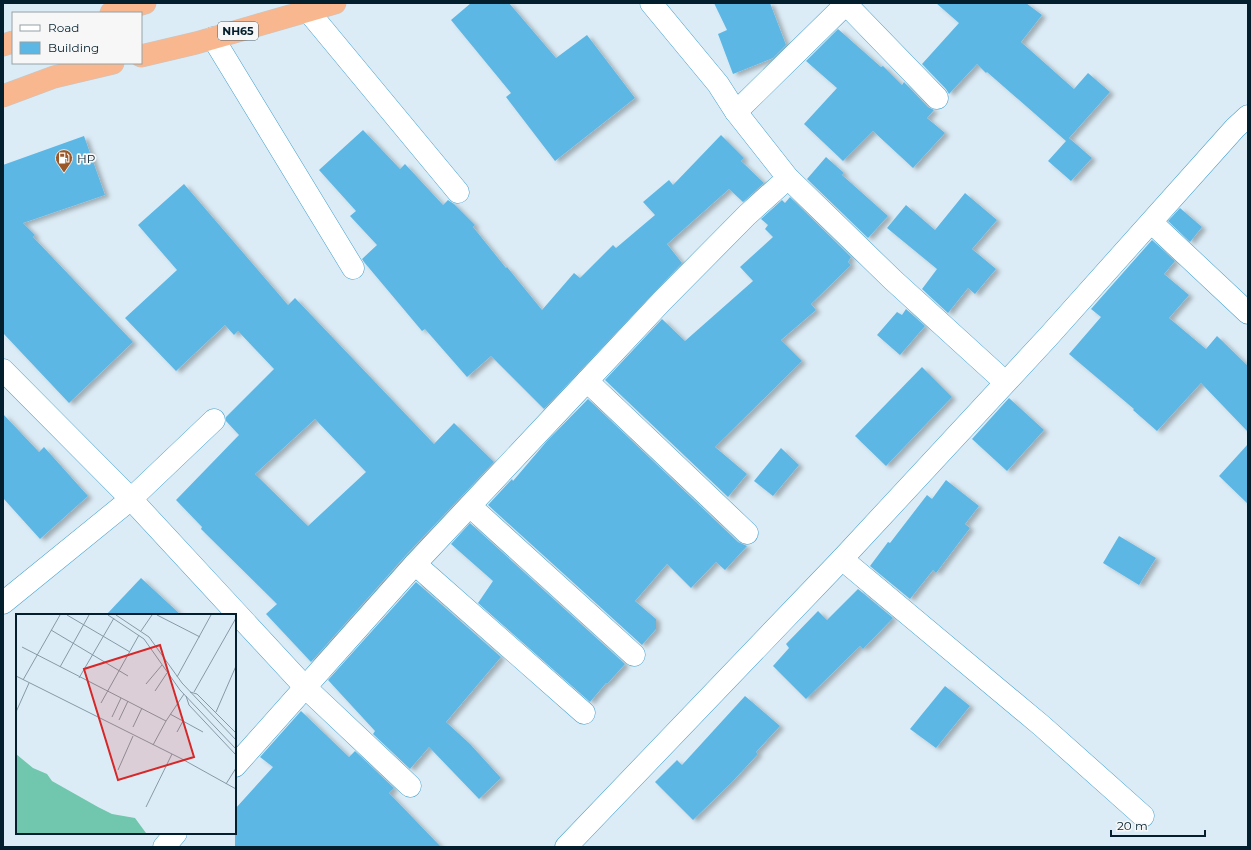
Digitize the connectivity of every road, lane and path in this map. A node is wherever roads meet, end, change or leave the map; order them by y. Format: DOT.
graph roads {
  1 [pos="145,3"];
  2 [pos="335,3"];
  3 [pos="651,3"];
  4 [pos="846,4"];
  5 [pos="308,11"];
  6 [pos="114,12"];
  7 [pos="213,38"];
  8 [pos="142,56"];
  9 [pos="109,64"];
  10 [pos="3,96"];
  11 [pos="937,98"];
  12 [pos="736,112"];
  13 [pos="1248,116"];
  14 [pos="788,178"];
  15 [pos="458,192"];
  16 [pos="1152,222"];
  17 [pos="353,268"];
  18 [pos="1248,313"];
  19 [pos="3,370"];
  20 [pos="586,381"];
  21 [pos="1005,382"];
  22 [pos="214,420"];
  23 [pos="131,499"];
  24 [pos="470,506"];
  25 [pos="747,533"];
  26 [pos="842,559"];
  27 [pos="415,564"];
  28 [pos="3,603"];
  29 [pos="634,655"];
  30 [pos="305,687"];
  31 [pos="584,714"];
  32 [pos="236,765"];
  33 [pos="410,786"];
  34 [pos="1143,816"];
  35 [pos="175,834"];
  36 [pos="164,847"];
  37 [pos="566,847"];
  1 -- 6 [label="highway"];
  2 -- 5 [label="highway, NH65"];
  3 -- 12 [label="street"];
  4 -- 11 [label="street"];
  4 -- 12 [label="street"];
  5 -- 7 [label="highway, NH65"];
  5 -- 15 [label="street"];
  7 -- 8 [label="highway, NH65"];
  7 -- 17 [label="street"];
  9 -- 10 [label="highway"];
  12 -- 14 [label="street"];
  13 -- 16 [label="street"];
  14 -- 20 [label="street"];
  14 -- 21 [label="street"];
  16 -- 18 [label="street"];
  16 -- 21 [label="street"];
  19 -- 23 [label="street"];
  20 -- 24 [label="street"];
  20 -- 25 [label="street"];
  21 -- 26 [label="street"];
  22 -- 23 [label="street"];
  23 -- 28 [label="street"];
  23 -- 30 [label="street"];
  24 -- 27 [label="street"];
  24 -- 29 [label="street"];
  26 -- 34 [label="street"];
  26 -- 37 [label="street"];
  27 -- 30 [label="street"];
  27 -- 31 [label="street"];
  30 -- 32 [label="street"];
  30 -- 33 [label="street"];
  35 -- 36 [label="street"];
}
